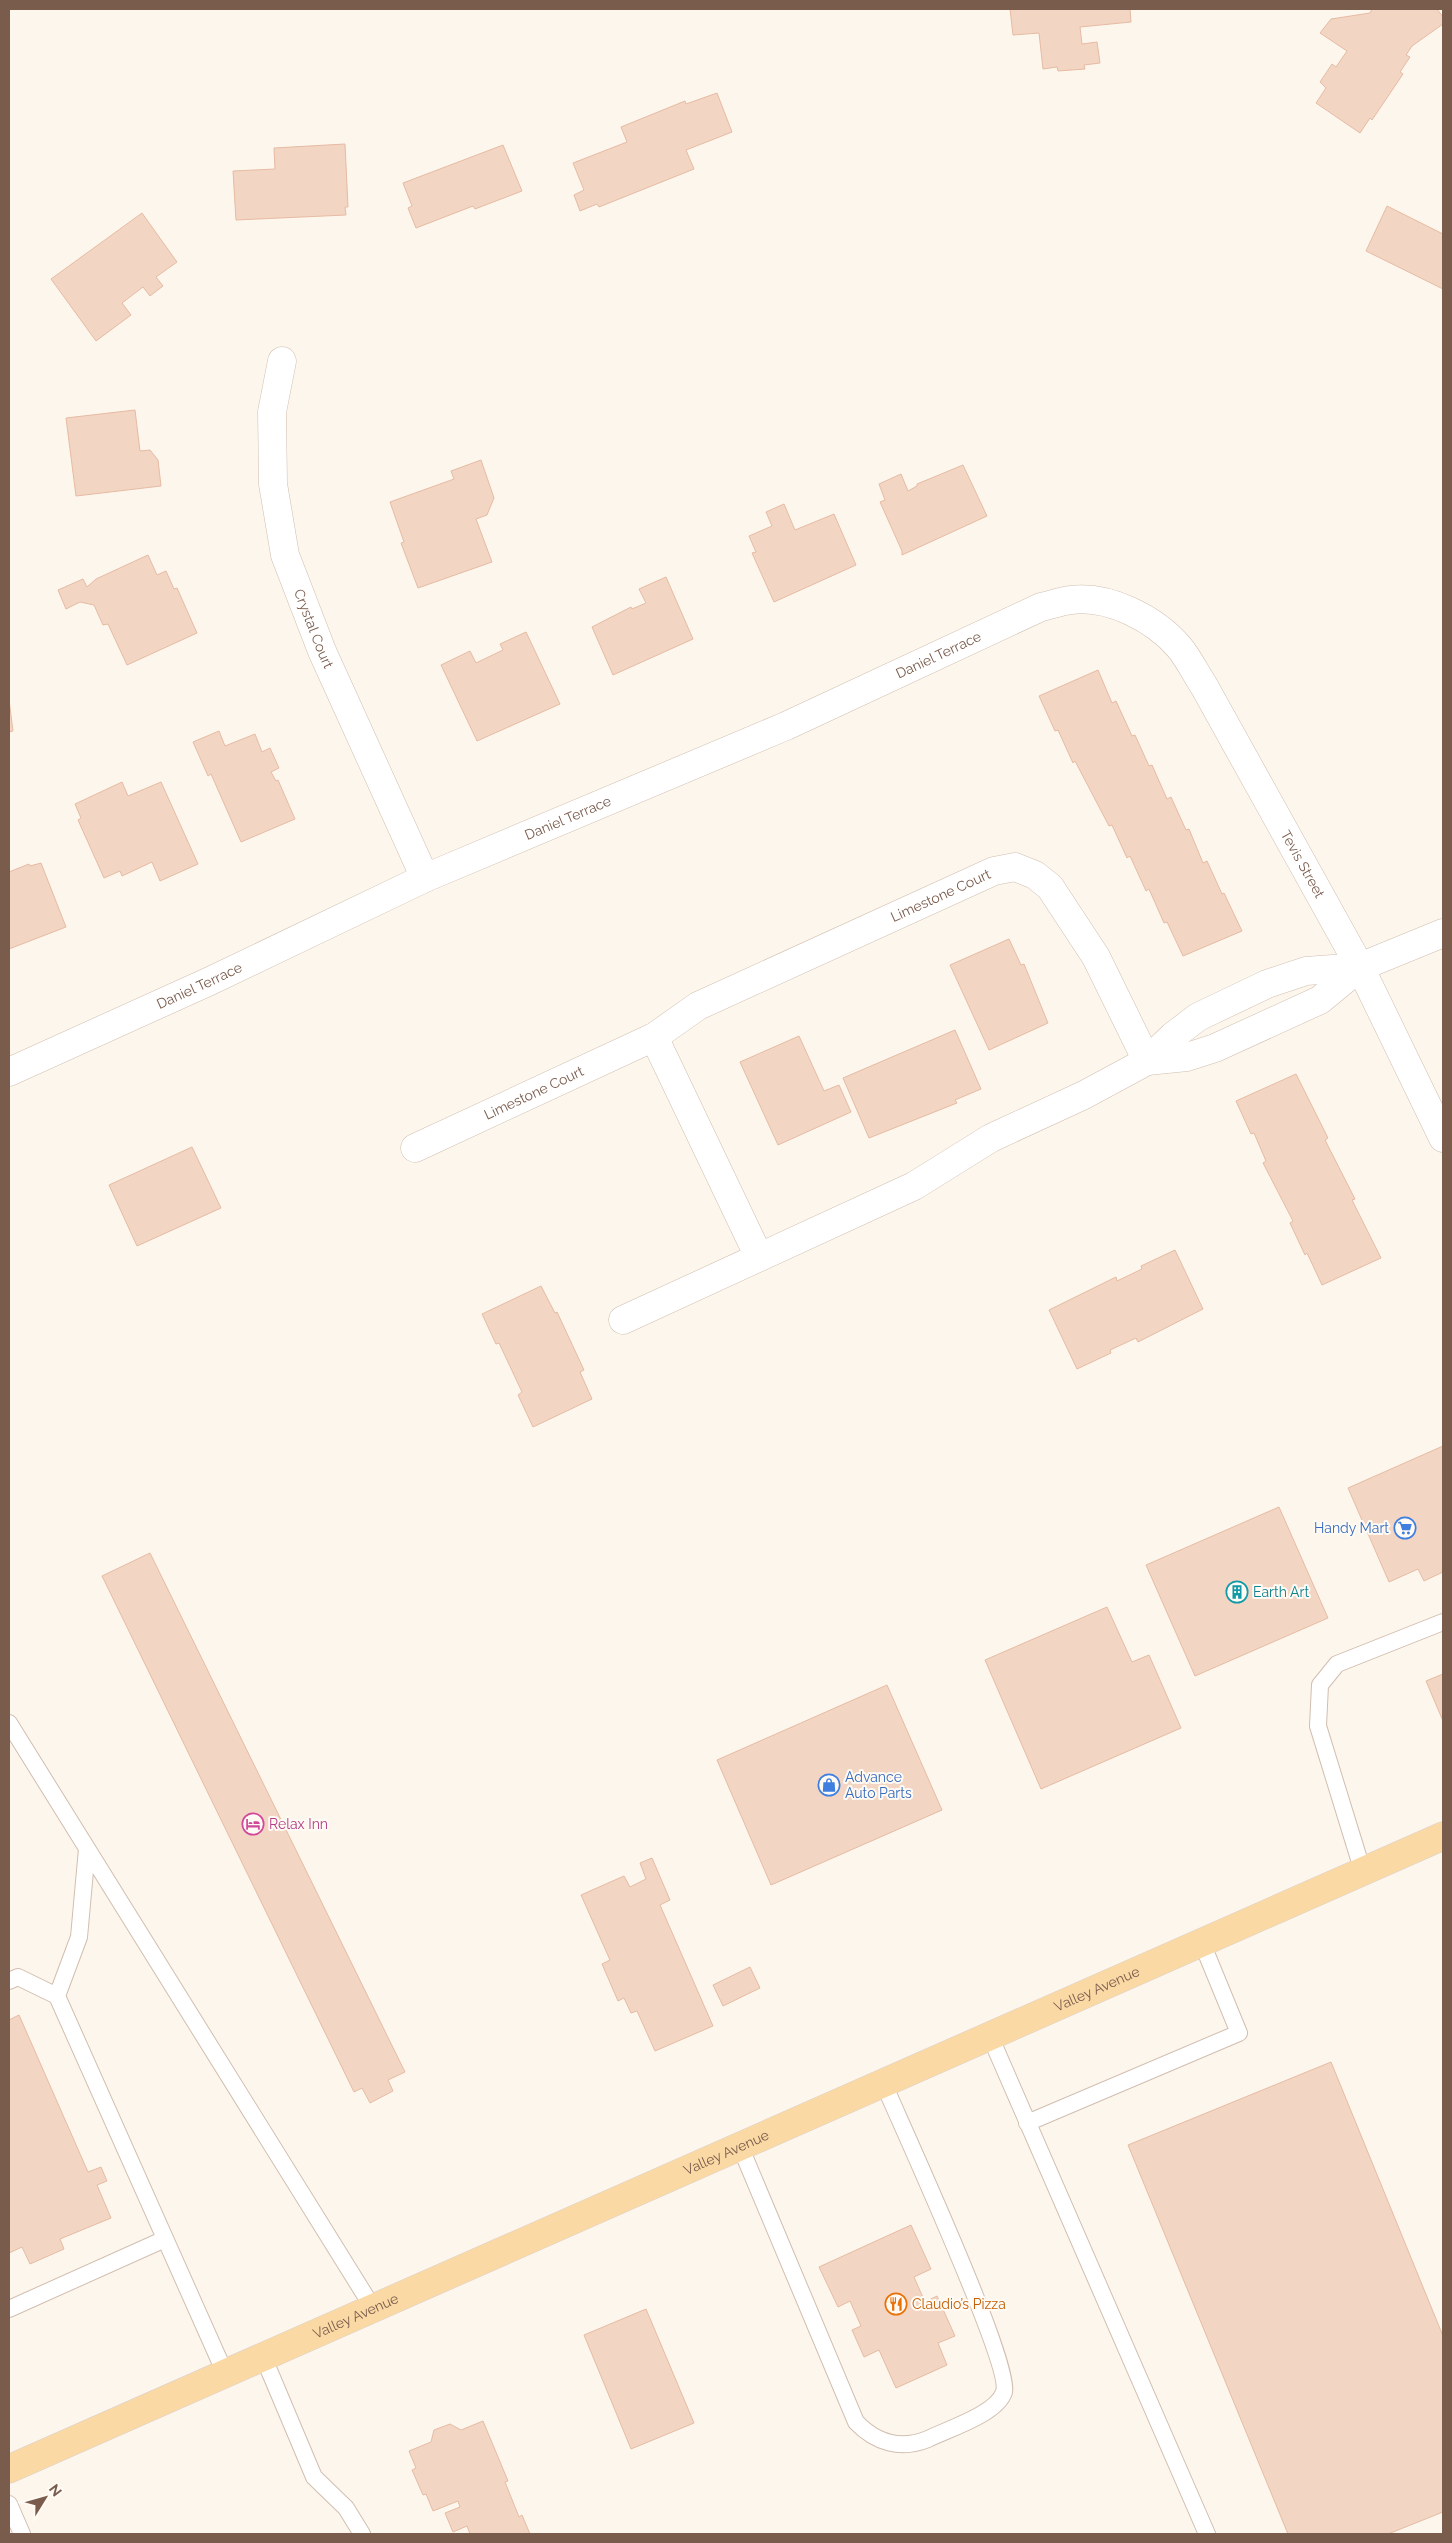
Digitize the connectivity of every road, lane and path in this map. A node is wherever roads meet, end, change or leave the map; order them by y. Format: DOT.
graph roads {
  1 [pos="282,361"];
  2 [pos="1133,612"];
  3 [pos="425,878"];
  4 [pos="1443,933"];
  5 [pos="1360,967"];
  6 [pos="654,1037"];
  7 [pos="1148,1061"];
  8 [pos="9,1072"];
  9 [pos="1443,1138"];
  10 [pos="415,1148"];
  11 [pos="759,1258"];
  12 [pos="623,1320"];
  13 [pos="1443,1622"];
  14 [pos="9,1723"];
  15 [pos="1443,1836"];
  16 [pos="87,1849"];
  17 [pos="1363,1872"];
  18 [pos="1202,1943"];
  19 [pos="9,1981"];
  20 [pos="57,1996"];
  21 [pos="990,2036"];
  22 [pos="883,2082"];
  23 [pos="1027,2123"];
  24 [pos="740,2146"];
  25 [pos="165,2239"];
  26 [pos="373,2308"];
  27 [pos="9,2309"];
  28 [pos="263,2356"];
  29 [pos="225,2373"];
  30 [pos="9,2468"];
  31 [pos="9,2504"];
  32 [pos="22,2534"];
  33 [pos="362,2534"];
  34 [pos="1207,2534"];
  1 -- 3 [label="street, Crystal Court"];
  2 -- 3 [label="street, Daniel Terrace"];
  2 -- 5 [label="street, Tevis Street"];
  3 -- 8 [label="street, Daniel Terrace"];
  4 -- 5 [label="street"];
  5 -- 7 [label="street"];
  5 -- 7 [label="street"];
  5 -- 9 [label="street, Tevis Street"];
  6 -- 7 [label="street, Limestone Court"];
  6 -- 10 [label="street, Limestone Court"];
  6 -- 11 [label="street"];
  7 -- 11 [label="street"];
  11 -- 12 [label="street"];
  13 -- 17 [label="lane"];
  14 -- 16 [label="lane"];
  15 -- 17 [label="main road, Valley Avenue"];
  16 -- 20 [label="lane"];
  16 -- 26 [label="lane"];
  17 -- 18 [label="main road, Valley Avenue"];
  18 -- 21 [label="main road, Valley Avenue"];
  18 -- 23 [label="lane"];
  19 -- 20 [label="lane"];
  20 -- 25 [label="lane"];
  21 -- 22 [label="main road, Valley Avenue"];
  21 -- 23 [label="lane"];
  22 -- 24 [label="main road, Valley Avenue"];
  22 -- 24 [label="lane"];
  23 -- 34 [label="lane"];
  24 -- 26 [label="main road, Valley Avenue"];
  25 -- 27 [label="lane"];
  25 -- 29 [label="lane"];
  26 -- 28 [label="main road, Valley Avenue"];
  28 -- 29 [label="main road, Valley Avenue"];
  28 -- 33 [label="lane"];
  29 -- 30 [label="main road, Valley Avenue"];
  31 -- 32 [label="lane"];
}
